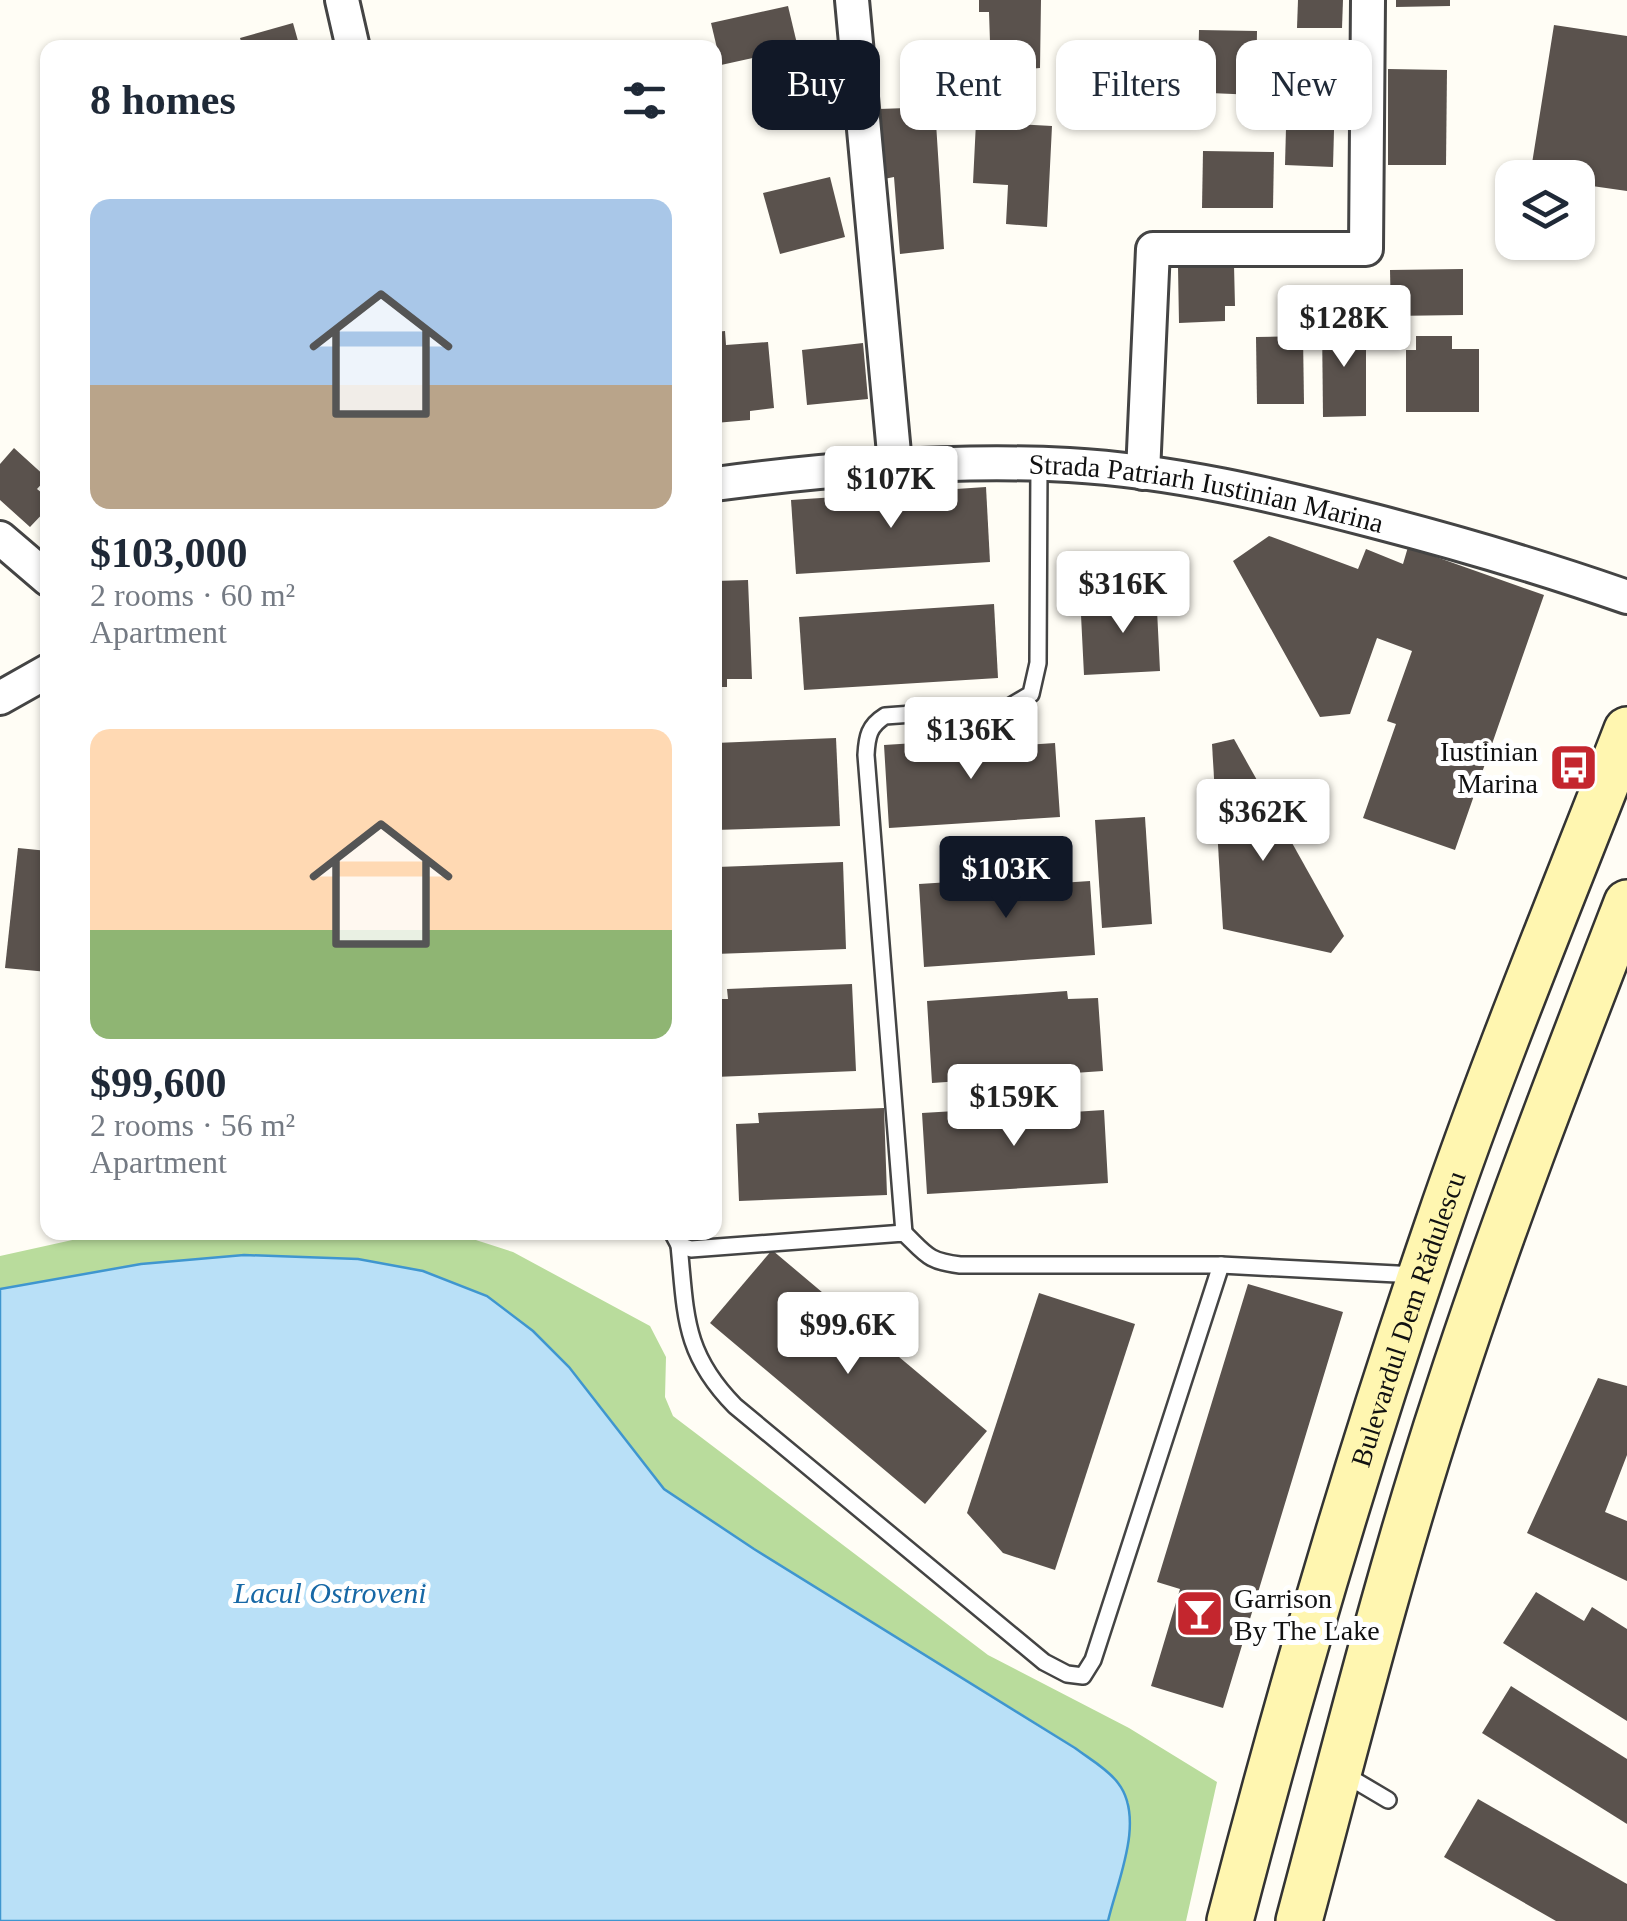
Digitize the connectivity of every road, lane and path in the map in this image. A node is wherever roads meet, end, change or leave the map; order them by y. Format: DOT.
graph roads {
  1 [pos="342,0"];
  2 [pos="852,0"];
  3 [pos="1368,0"];
  4 [pos="351,40"];
  5 [pos="895,464"];
  6 [pos="1039,464"];
  7 [pos="1144,473"];
  8 [pos="722,483"];
  9 [pos="0,538"];
  10 [pos="40,572"];
  11 [pos="1627,575"];
  12 [pos="1580,580"];
  13 [pos="1627,597"];
  14 [pos="40,676"];
  15 [pos="0,698"];
  16 [pos="1627,730"];
  17 [pos="1627,903"];
  18 [pos="904,1233"];
  19 [pos="675,1240"];
  20 [pos="677,1240"];
  21 [pos="1220,1265"];
  22 [pos="1421,1275"];
  23 [pos="1338,1770"];
  24 [pos="1388,1800"];
  25 [pos="1230,1921"];
  26 [pos="1299,1921"];
  1 -- 4 [label="street"];
  2 -- 5 [label="street"];
  3 -- 7 [label="street"];
  5 -- 6 [label="street, Strada Patriarh Iustinian Marina"];
  5 -- 8 [label="street, Strada Patriarh Iustinian Marina"];
  6 -- 7 [label="street, Strada Patriarh Iustinian Marina"];
  6 -- 18 [label="lane"];
  7 -- 12 [label="street, Strada Patriarh Iustinian Marina"];
  9 -- 10 [label="street"];
  11 -- 12 [label="street"];
  12 -- 13 [label="street, Strada Patriarh Iustinian Marina"];
  14 -- 15 [label="street"];
  16 -- 22 [label="main road, Bulevardul Dem Rădulescu"];
  17 -- 23 [label="main road"];
  18 -- 20 [label="lane"];
  18 -- 21 [label="lane"];
  19 -- 21 [label="lane"];
  21 -- 22 [label="lane"];
  22 -- 25 [label="main road, Bulevardul Dem Rădulescu"];
  23 -- 24 [label="lane"];
  23 -- 26 [label="main road"];
}
